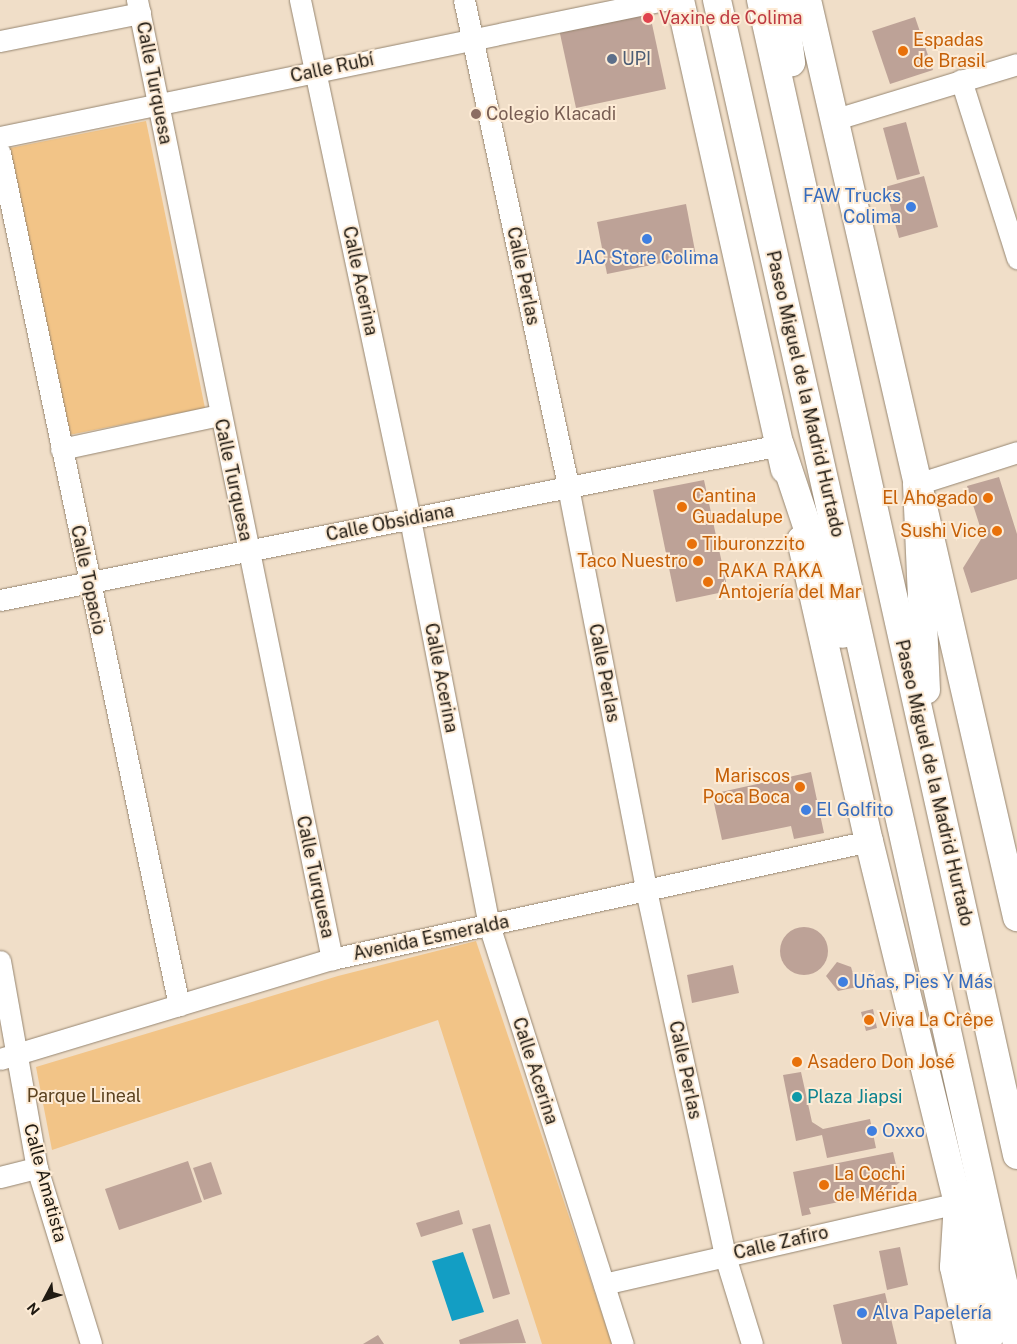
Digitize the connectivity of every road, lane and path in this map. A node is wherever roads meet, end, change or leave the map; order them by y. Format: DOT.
graph roads {
  1 [pos="300,0"];
  2 [pos="464,0"];
  3 [pos="664,0"];
  4 [pos="680,0"];
  5 [pos="716,0"];
  6 [pos="761,0"];
  7 [pos="783,0"];
  8 [pos="807,0"];
  9 [pos="138,7"];
  10 [pos="472,40"];
  11 [pos="0,41"];
  12 [pos="1017,64"];
  13 [pos="315,72"];
  14 [pos="961,80"];
  15 [pos="159,104"];
  16 [pos="833,120"];
  17 [pos="0,137"];
  18 [pos="0,154"];
  19 [pos="804,198"];
  20 [pos="1017,258"];
  21 [pos="219,415"];
  22 [pos="780,445"];
  23 [pos="61,449"];
  24 [pos="1017,452"];
  25 [pos="917,484"];
  26 [pos="568,487"];
  27 [pos="410,519"];
  28 [pos="248,551"];
  29 [pos="88,583"];
  30 [pos="0,600"];
  31 [pos="930,766"];
  32 [pos="891,775"];
  33 [pos="869,841"];
  34 [pos="1009,844"];
  35 [pos="646,890"];
  36 [pos="1017,917"];
  37 [pos="488,925"];
  38 [pos="332,959"];
  39 [pos="0,961"];
  40 [pos="179,1005"];
  41 [pos="8,1057"];
  42 [pos="1017,1155"];
  43 [pos="37,1168"];
  44 [pos="0,1177"];
  45 [pos="958,1203"];
  46 [pos="725,1256"];
  47 [pos="604,1284"];
  48 [pos="91,1344"];
  49 [pos="623,1344"];
  50 [pos="752,1344"];
  51 [pos="971,1344"];
  52 [pos="987,1344"];
  53 [pos="1017,1344"];
  1 -- 13 [label="street, Calle Acerina"];
  2 -- 10 [label="street, Calle Perlas"];
  3 -- 10 [label="street, Calle Rubí"];
  4 -- 22 [label="main road"];
  5 -- 32 [label="main road, Paseo Miguel de la Madrid Hurtado"];
  6 -- 19 [label="main road, Paseo Miguel de la Madrid Hurtado"];
  7 -- 19 [label="main road"];
  8 -- 16 [label="main road"];
  9 -- 11 [label="street"];
  9 -- 15 [label="street, Calle Turquesa"];
  10 -- 13 [label="street, Calle Rubí"];
  10 -- 26 [label="street, Calle Perlas"];
  12 -- 14 [label="street"];
  13 -- 15 [label="street, Calle Rubí"];
  13 -- 27 [label="street, Calle Acerina"];
  14 -- 16 [label="street"];
  14 -- 20 [label="street"];
  15 -- 17 [label="street, Calle Rubí"];
  15 -- 21 [label="street, Calle Turquesa"];
  16 -- 25 [label="main road"];
  18 -- 23 [label="street, Calle Topacio"];
  19 -- 31 [label="main road, Paseo Miguel de la Madrid Hurtado"];
  21 -- 23 [label="street"];
  21 -- 28 [label="street, Calle Turquesa"];
  22 -- 26 [label="street, Calle Obsidiana"];
  22 -- 32 [label="main road"];
  22 -- 33 [label="main road"];
  23 -- 29 [label="street, Calle Topacio"];
  24 -- 25 [label="street"];
  25 -- 31 [label="main road"];
  25 -- 34 [label="main road"];
  26 -- 27 [label="street, Calle Obsidiana"];
  26 -- 35 [label="street, Calle Perlas"];
  27 -- 28 [label="street, Calle Obsidiana"];
  27 -- 37 [label="street, Calle Acerina"];
  28 -- 29 [label="street, Calle Obsidiana"];
  28 -- 38 [label="street, Calle Turquesa"];
  29 -- 30 [label="street, Calle Obsidiana"];
  29 -- 40 [label="street, Calle Topacio"];
  31 -- 42 [label="main road, Paseo Miguel de la Madrid Hurtado"];
  32 -- 53 [label="main road, Paseo Miguel de la Madrid Hurtado"];
  33 -- 35 [label="street, Avenida Esmeralda"];
  33 -- 45 [label="main road"];
  34 -- 36 [label="main road"];
  35 -- 37 [label="street, Avenida Esmeralda"];
  35 -- 46 [label="street, Calle Perlas"];
  37 -- 38 [label="street, Avenida Esmeralda"];
  37 -- 47 [label="street, Calle Acerina"];
  38 -- 40 [label="street, Avenida Esmeralda"];
  39 -- 41 [label="street, Calle Amatista"];
  40 -- 41 [label="street, Avenida Esmeralda"];
  41 -- 43 [label="street, Calle Amatista"];
  43 -- 44 [label="street"];
  43 -- 48 [label="street, Calle Amatista"];
  45 -- 46 [label="street, Calle Zafiro"];
  45 -- 51 [label="main road"];
  45 -- 52 [label="main road"];
  46 -- 47 [label="street, Calle Zafiro"];
  46 -- 50 [label="street, Calle Perlas"];
  47 -- 49 [label="street, Calle Acerina"];
}
